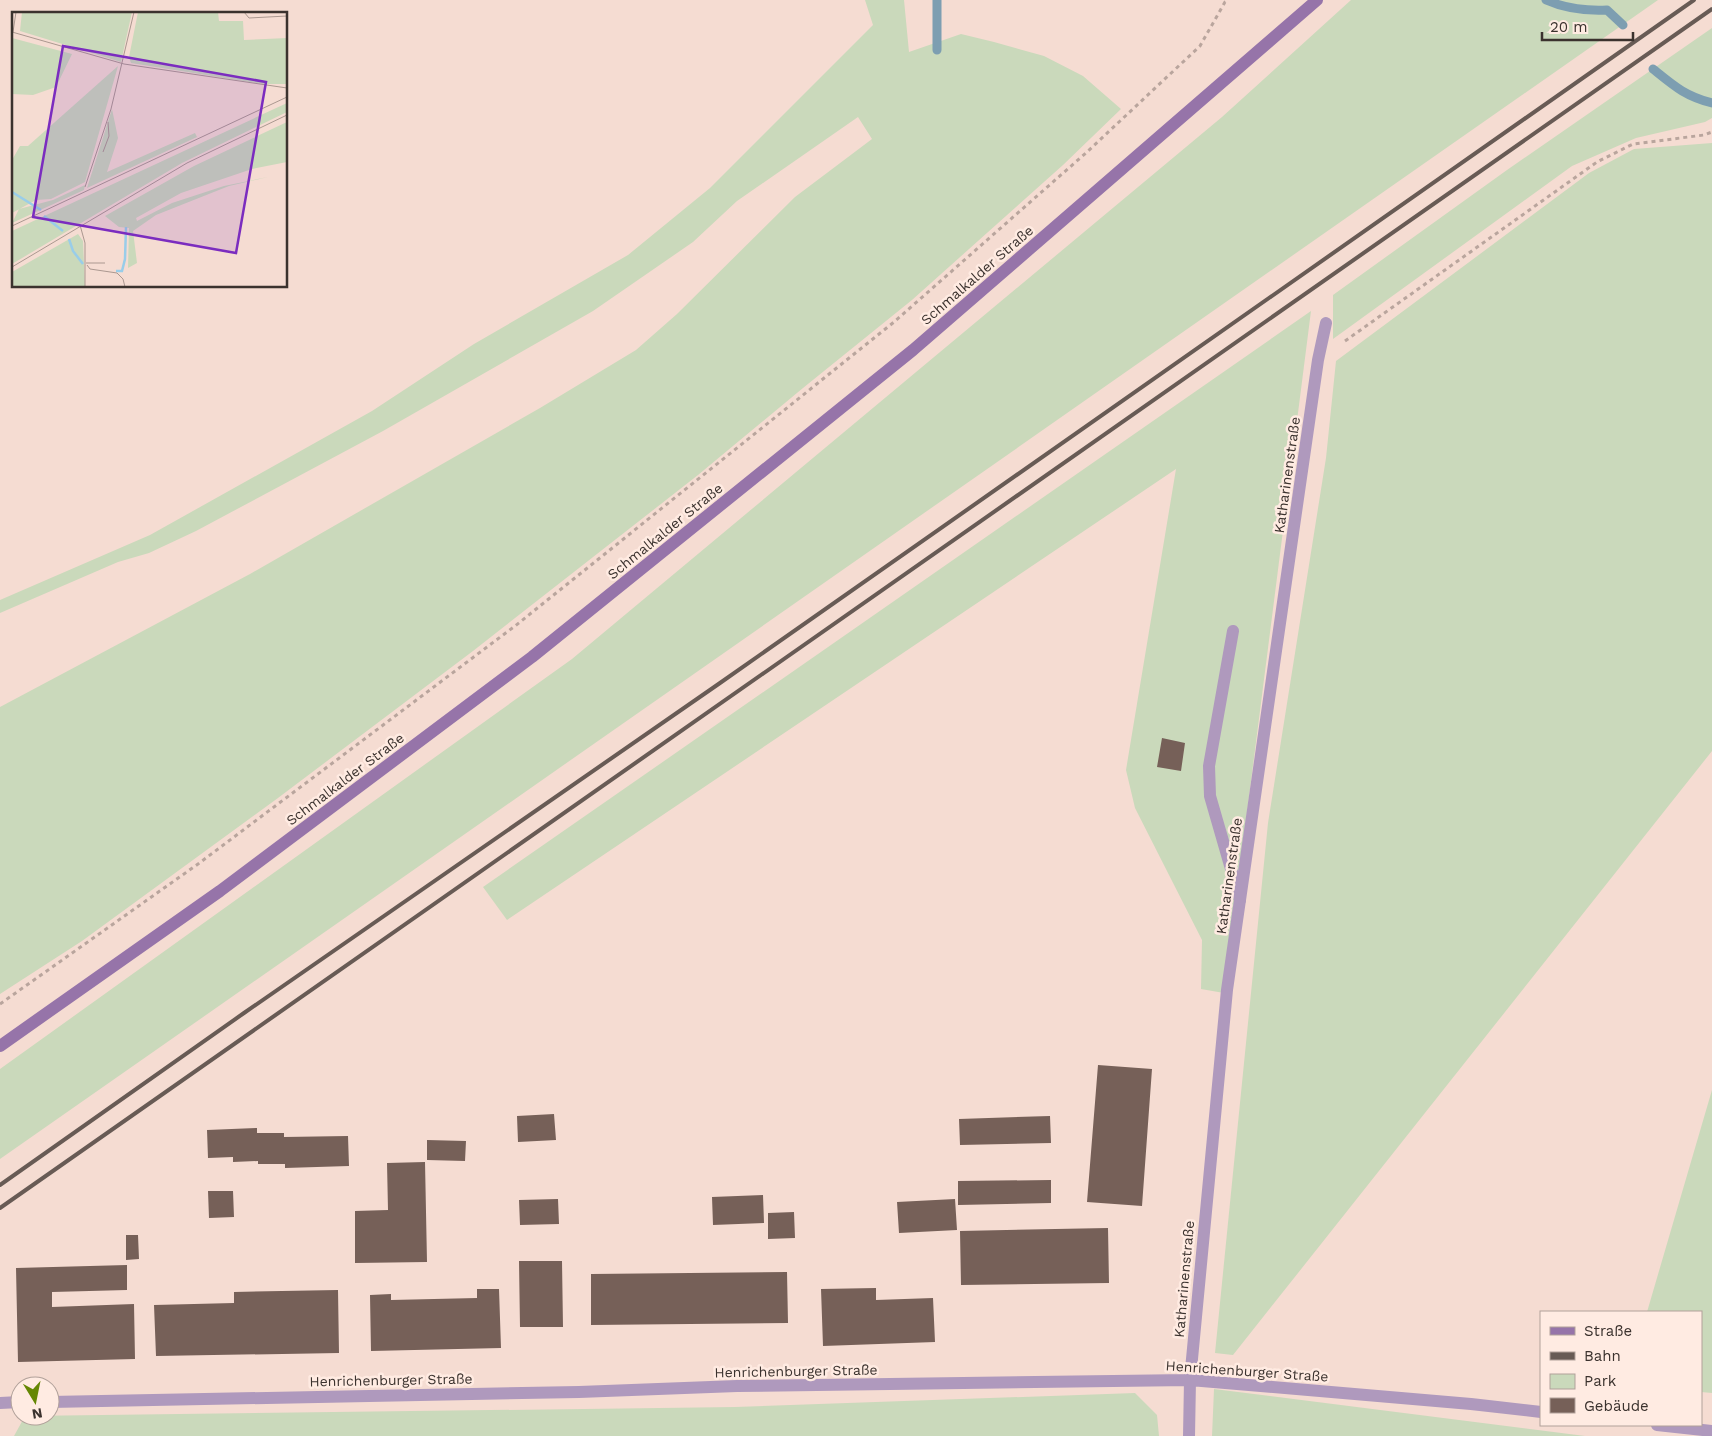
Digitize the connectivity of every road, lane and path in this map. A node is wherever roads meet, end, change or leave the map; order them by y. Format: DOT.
graph roads {
  1 [pos="1229,0"];
  2 [pos="1312,2"];
  3 [pos="1712,132"];
  4 [pos="1326,323"];
  5 [pos="1318,360"];
  6 [pos="1233,631"];
  7 [pos="1240,901"];
  8 [pos="0,1004"];
  9 [pos="0,1046"];
  10 [pos="1190,1380"];
  11 [pos="60,1402"];
  12 [pos="1540,1412"];
  13 [pos="1666,1426"];
  14 [pos="1712,1431"];
  15 [pos="1189,1436"];
  1 -- 8 [label="path"];
  2 -- 9 [label="main road, Schmalkalder Straße"];
  3 -- 5 [label="path"];
  4 -- 5 [label="street, Katharinenstraße"];
  5 -- 7 [label="street, Katharinenstraße"];
  6 -- 7 [label="street"];
  7 -- 10 [label="street, Katharinenstraße"];
  10 -- 11 [label="street, Henrichenburger Straße"];
  10 -- 12 [label="street, Henrichenburger Straße"];
  10 -- 15 [label="street, Katharinenstraße"];
  13 -- 14 [label="street"];
}
